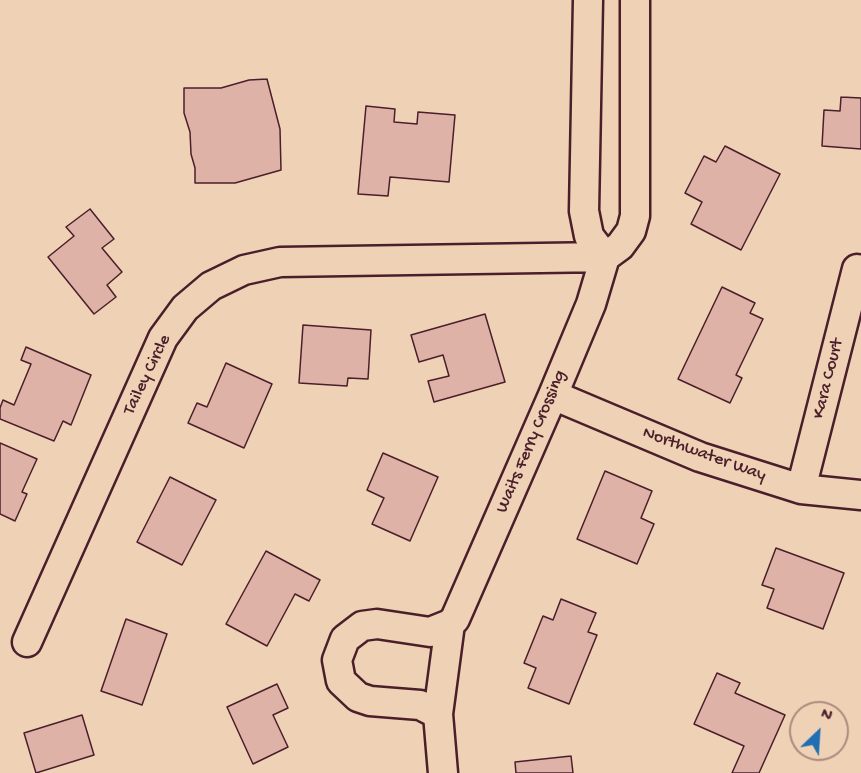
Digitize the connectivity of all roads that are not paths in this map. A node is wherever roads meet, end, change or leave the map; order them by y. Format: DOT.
graph roads {
  1 [pos="588,0"];
  2 [pos="635,0"];
  3 [pos="605,257"];
  4 [pos="857,269"];
  5 [pos="553,395"];
  6 [pos="801,489"];
  7 [pos="861,495"];
  8 [pos="450,624"];
  9 [pos="27,642"];
  10 [pos="438,714"];
  11 [pos="443,773"];
  1 -- 3 [label="street"];
  2 -- 3 [label="street"];
  3 -- 5 [label="street, Waits Ferry Crossing"];
  3 -- 9 [label="street, Tailey Circle"];
  4 -- 6 [label="street, Kara Court"];
  5 -- 6 [label="street, Northwater Way"];
  5 -- 8 [label="street, Waits Ferry Crossing"];
  6 -- 7 [label="street, Northwater Way"];
  8 -- 10 [label="street, Waits Ferry Crossing"];
  8 -- 10 [label="street"];
  10 -- 11 [label="street, Waits Ferry Crossing"];
}
